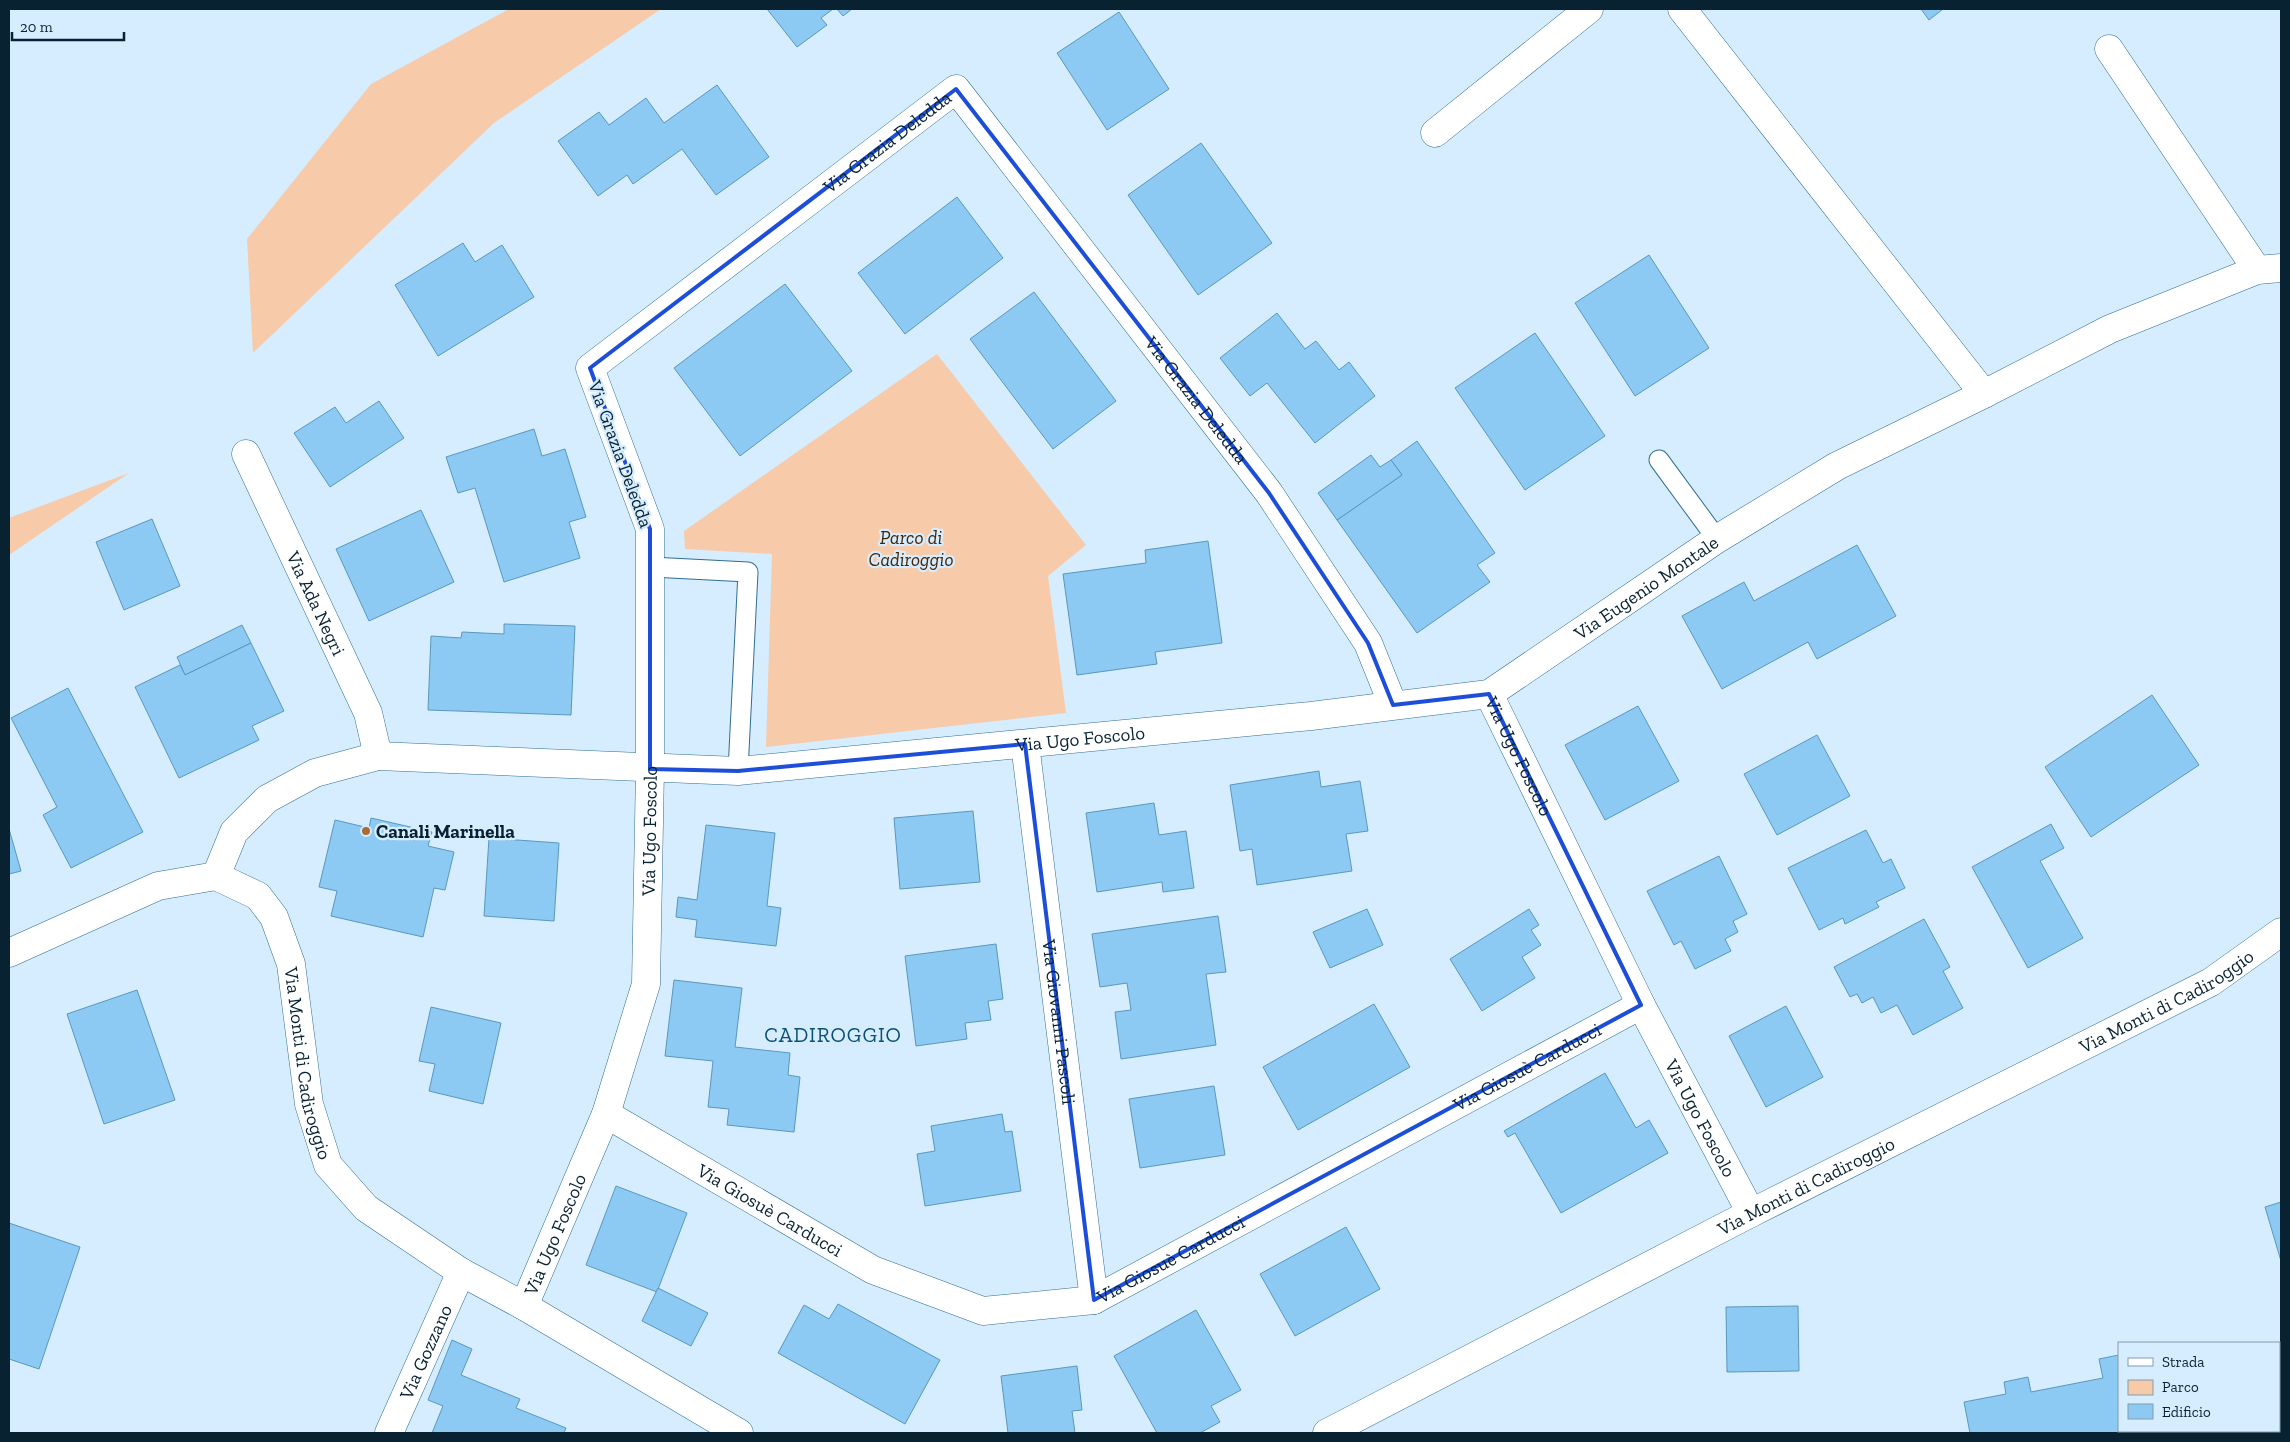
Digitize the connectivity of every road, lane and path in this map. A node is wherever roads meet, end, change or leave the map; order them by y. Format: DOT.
graph roads {
  1 [pos="1589,9"];
  2 [pos="1682,9"];
  3 [pos="2108,49"];
  4 [pos="1435,133"];
  5 [pos="2269,269"];
  6 [pos="1984,394"];
  7 [pos="246,454"];
  8 [pos="1659,460"];
  9 [pos="1717,539"];
  10 [pos="651,567"];
  11 [pos="1489,694"];
  12 [pos="1393,705"];
  13 [pos="1025,744"];
  14 [pos="378,756"];
  15 [pos="650,769"];
  16 [pos="738,772"];
  17 [pos="216,876"];
  18 [pos="2281,932"];
  19 [pos="9,953"];
  20 [pos="1641,1005"];
  21 [pos="606,1114"];
  22 [pos="1751,1213"];
  23 [pos="461,1272"];
  24 [pos="1094,1300"];
  25 [pos="524,1306"];
  26 [pos="389,1433"];
  27 [pos="739,1433"];
  28 [pos="1327,1433"];
  1 -- 4 [label="street"];
  2 -- 6 [label="street"];
  3 -- 5 [label="street"];
  5 -- 6 [label="street, Via Eugenio Montale"];
  6 -- 9 [label="street, Via Eugenio Montale"];
  7 -- 14 [label="street, Via Ada Negri"];
  8 -- 9 [label="lane"];
  9 -- 11 [label="street, Via Eugenio Montale"];
  10 -- 12 [label="street, Via Grazia Deledda"];
  10 -- 15 [label="street, Via Grazia Deledda"];
  10 -- 16 [label="lane"];
  11 -- 12 [label="street, Via Ugo Foscolo"];
  11 -- 20 [label="street, Via Ugo Foscolo"];
  12 -- 13 [label="street, Via Ugo Foscolo"];
  13 -- 16 [label="street, Via Ugo Foscolo"];
  13 -- 24 [label="street, Via Giovanni Pascoli"];
  14 -- 15 [label="street"];
  14 -- 17 [label="street"];
  15 -- 16 [label="street, Via Ugo Foscolo"];
  15 -- 21 [label="street, Via Ugo Foscolo"];
  17 -- 19 [label="street"];
  17 -- 23 [label="street, Via Monti di Cadiroggio"];
  18 -- 22 [label="street, Via Monti di Cadiroggio"];
  20 -- 22 [label="street, Via Ugo Foscolo"];
  20 -- 24 [label="street, Via Giosuè Carducci"];
  21 -- 24 [label="street, Via Giosuè Carducci"];
  21 -- 25 [label="street, Via Ugo Foscolo"];
  22 -- 28 [label="street, Via Monti di Cadiroggio"];
  23 -- 25 [label="street, Via Monti di Cadiroggio"];
  23 -- 26 [label="street, Via Gozzano"];
  25 -- 27 [label="street, Via Monti di Cadiroggio"];
}
